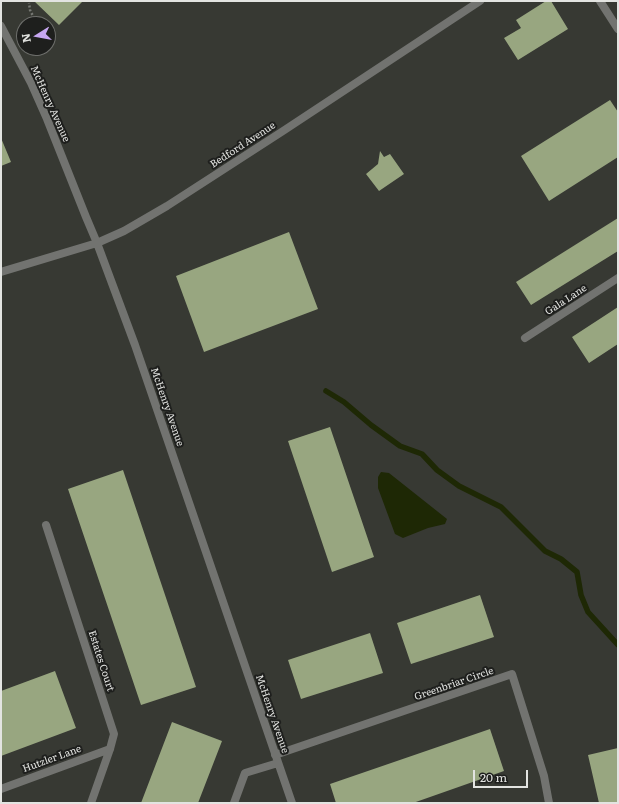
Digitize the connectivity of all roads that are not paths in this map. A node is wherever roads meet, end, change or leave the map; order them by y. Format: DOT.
graph roads {
  1 [pos="480,1"];
  2 [pos="600,1"];
  3 [pos="1,26"];
  4 [pos="618,29"];
  5 [pos="97,243"];
  6 [pos="1,272"];
  7 [pos="618,278"];
  8 [pos="525,338"];
  9 [pos="46,525"];
  10 [pos="110,749"];
  11 [pos="277,759"];
  12 [pos="1,789"];
  13 [pos="90,803"];
  14 [pos="234,803"];
  15 [pos="292,803"];
  16 [pos="549,803"];
  1 -- 5 [label="street, Bedford Avenue"];
  2 -- 4 [label="street"];
  3 -- 5 [label="street, McHenry Avenue"];
  5 -- 6 [label="street, Bedford Avenue"];
  5 -- 11 [label="street, McHenry Avenue"];
  7 -- 8 [label="street, Gala Lane"];
  9 -- 10 [label="street, Estates Court"];
  10 -- 12 [label="street, Hutzler Lane"];
  10 -- 13 [label="street, Estates Court"];
  11 -- 14 [label="street"];
  11 -- 15 [label="street, McHenry Avenue"];
  11 -- 16 [label="street, Greenbriar Circle"];
}
